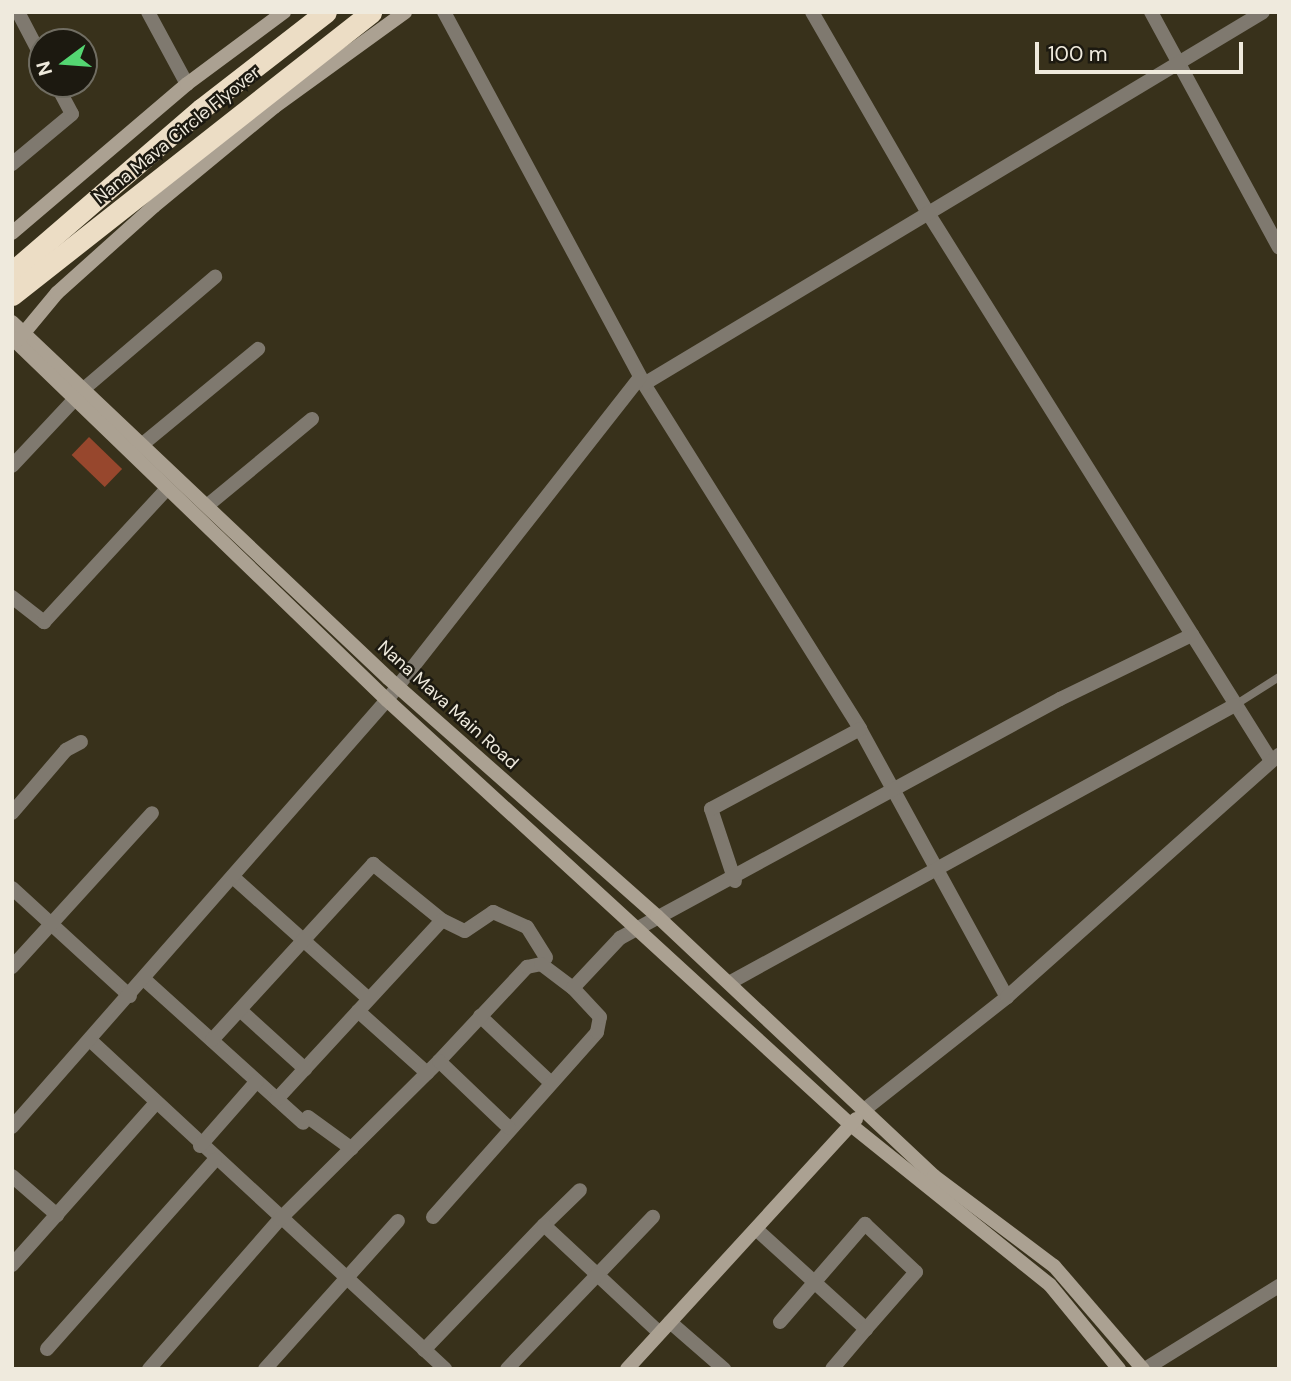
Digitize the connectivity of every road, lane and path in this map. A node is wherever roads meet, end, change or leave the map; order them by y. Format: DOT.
graph roads {
  1 [pos="18,12"];
  2 [pos="148,12"];
  3 [pos="284,12"];
  4 [pos="326,12"];
  5 [pos="370,12"];
  6 [pos="405,12"];
  7 [pos="444,12"];
  8 [pos="813,12"];
  9 [pos="1151,12"];
  10 [pos="1263,12"];
  11 [pos="28,31"];
  12 [pos="1176,60"];
  13 [pos="187,84"];
  14 [pos="63,98"];
  15 [pos="12,164"];
  16 [pos="928,213"];
  17 [pos="12,233"];
  18 [pos="1279,248"];
  19 [pos="12,272"];
  20 [pos="215,277"];
  21 [pos="12,295"];
  22 [pos="12,322"];
  23 [pos="17,340"];
  24 [pos="258,349"];
  25 [pos="642,380"];
  26 [pos="86,387"];
  27 [pos="74,400"];
  28 [pos="312,419"];
  29 [pos="144,443"];
  30 [pos="12,466"];
  31 [pos="166,490"];
  32 [pos="208,505"];
  33 [pos="12,597"];
  34 [pos="1192,635"];
  35 [pos="1279,677"];
  36 [pos="396,685"];
  37 [pos="387,700"];
  38 [pos="1235,705"];
  39 [pos="860,729"];
  40 [pos="81,742"];
  41 [pos="1274,757"];
  42 [pos="895,792"];
  43 [pos="12,813"];
  44 [pos="152,813"];
  45 [pos="938,872"];
  46 [pos="234,878"];
  47 [pos="735,881"];
  48 [pos="12,888"];
  49 [pos="657,916"];
  50 [pos="442,920"];
  51 [pos="51,923"];
  52 [pos="638,927"];
  53 [pos="304,941"];
  54 [pos="545,958"];
  55 [pos="12,967"];
  56 [pos="145,980"];
  57 [pos="729,982"];
  58 [pos="573,988"];
  59 [pos="131,996"];
  60 [pos="1007,997"];
  61 [pos="369,999"];
  62 [pos="240,1010"];
  63 [pos="358,1011"];
  64 [pos="480,1016"];
  65 [pos="212,1040"];
  66 [pos="90,1041"];
  67 [pos="439,1061"];
  68 [pos="305,1069"];
  69 [pos="427,1073"];
  70 [pos="257,1081"];
  71 [pos="550,1082"];
  72 [pos="277,1099"];
  73 [pos="156,1103"];
  74 [pos="864,1110"];
  75 [pos="850,1125"];
  76 [pos="12,1127"];
  77 [pos="509,1129"];
  78 [pos="201,1146"];
  79 [pos="352,1149"];
  80 [pos="215,1160"];
  81 [pos="12,1176"];
  82 [pos="580,1190"];
  83 [pos="57,1215"];
  84 [pos="433,1217"];
  85 [pos="653,1217"];
  86 [pos="280,1219"];
  87 [pos="398,1221"];
  88 [pos="544,1225"];
  89 [pos="756,1229"];
  90 [pos="12,1265"];
  91 [pos="596,1276"];
  92 [pos="346,1278"];
  93 [pos="814,1282"];
  94 [pos="1278,1289"];
  95 [pos="780,1322"];
  96 [pos="665,1327"];
  97 [pos="866,1329"];
  98 [pos="47,1349"];
  99 [pos="424,1350"];
  100 [pos="149,1369"];
  101 [pos="265,1369"];
  102 [pos="445,1369"];
  103 [pos="507,1369"];
  104 [pos="627,1369"];
  105 [pos="724,1369"];
  106 [pos="832,1369"];
  107 [pos="1119,1369"];
  108 [pos="1144,1369"];
  1 -- 11 [label="street"];
  2 -- 13 [label="street"];
  3 -- 13 [label="street"];
  4 -- 19 [label="highway, Nana Mava Circle Flyover"];
  5 -- 21 [label="highway, Nana Mava Circle Flyover"];
  6 -- 23 [label="street"];
  7 -- 25 [label="street"];
  8 -- 16 [label="street"];
  9 -- 12 [label="street"];
  10 -- 12 [label="street"];
  12 -- 16 [label="street"];
  12 -- 18 [label="street"];
  13 -- 17 [label="street"];
  14 -- 15 [label="street"];
  16 -- 25 [label="street"];
  16 -- 34 [label="street"];
  20 -- 26 [label="street"];
  22 -- 23 [label="street, Nana Mava Main Road"];
  23 -- 26 [label="street, Nana Mava Main Road"];
  23 -- 27 [label="street, Nana Mava Main Road"];
  24 -- 29 [label="street"];
  25 -- 36 [label="street"];
  25 -- 39 [label="street"];
  26 -- 29 [label="street, Nana Mava Main Road"];
  27 -- 30 [label="street"];
  27 -- 31 [label="street, Nana Mava Main Road"];
  28 -- 32 [label="street"];
  29 -- 32 [label="street, Nana Mava Main Road"];
  31 -- 33 [label="street"];
  31 -- 37 [label="street, Nana Mava Main Road"];
  32 -- 36 [label="street, Nana Mava Main Road"];
  34 -- 38 [label="street"];
  34 -- 42 [label="street"];
  35 -- 38 [label="lane"];
  36 -- 37 [label="street"];
  36 -- 49 [label="street, Nana Mava Main Road"];
  37 -- 46 [label="street"];
  37 -- 52 [label="street, Nana Mava Main Road"];
  38 -- 41 [label="street"];
  38 -- 45 [label="street"];
  39 -- 42 [label="street"];
  39 -- 47 [label="street"];
  40 -- 43 [label="street"];
  41 -- 60 [label="street"];
  42 -- 45 [label="street"];
  42 -- 47 [label="street"];
  44 -- 51 [label="street"];
  45 -- 57 [label="street"];
  45 -- 60 [label="street"];
  46 -- 53 [label="street"];
  46 -- 56 [label="street"];
  47 -- 49 [label="street"];
  48 -- 51 [label="street"];
  49 -- 52 [label="street"];
  49 -- 57 [label="street, Nana Mava Main Road"];
  50 -- 53 [label="street"];
  50 -- 54 [label="street"];
  50 -- 61 [label="street"];
  51 -- 55 [label="street"];
  51 -- 59 [label="street"];
  52 -- 58 [label="street"];
  52 -- 75 [label="street, Nana Mava Main Road"];
  53 -- 61 [label="street"];
  53 -- 62 [label="street"];
  56 -- 59 [label="street"];
  56 -- 65 [label="street"];
  57 -- 74 [label="street, Nana Mava Main Road"];
  58 -- 64 [label="street"];
  58 -- 71 [label="street"];
  59 -- 66 [label="street"];
  60 -- 74 [label="street"];
  61 -- 63 [label="street"];
  62 -- 65 [label="street"];
  62 -- 68 [label="street"];
  63 -- 68 [label="street"];
  63 -- 69 [label="street"];
  64 -- 67 [label="street"];
  64 -- 71 [label="street"];
  65 -- 70 [label="street"];
  66 -- 73 [label="street"];
  66 -- 76 [label="street"];
  67 -- 69 [label="street"];
  67 -- 77 [label="street"];
  68 -- 72 [label="street"];
  69 -- 79 [label="street"];
  70 -- 72 [label="street"];
  70 -- 78 [label="street"];
  71 -- 77 [label="street"];
  72 -- 79 [label="street"];
  73 -- 78 [label="street"];
  73 -- 83 [label="street"];
  74 -- 75 [label="street"];
  74 -- 108 [label="street, Nana Mava Main Road"];
  75 -- 89 [label="street"];
  75 -- 107 [label="street, Nana Mava Main Road"];
  77 -- 84 [label="street"];
  78 -- 80 [label="street"];
  79 -- 86 [label="street"];
  80 -- 86 [label="street"];
  80 -- 98 [label="street"];
  81 -- 83 [label="street"];
  82 -- 88 [label="street"];
  83 -- 90 [label="street"];
  85 -- 91 [label="street"];
  86 -- 92 [label="street"];
  86 -- 100 [label="street"];
  87 -- 92 [label="street"];
  88 -- 91 [label="street"];
  88 -- 99 [label="street"];
  89 -- 93 [label="street"];
  89 -- 96 [label="street"];
  91 -- 96 [label="street"];
  91 -- 103 [label="street"];
  92 -- 99 [label="street"];
  92 -- 101 [label="street"];
  93 -- 95 [label="street"];
  93 -- 97 [label="street"];
  93 -- 97 [label="street"];
  94 -- 108 [label="street"];
  96 -- 104 [label="street"];
  96 -- 105 [label="street"];
  97 -- 106 [label="street"];
  99 -- 102 [label="street"];
}
